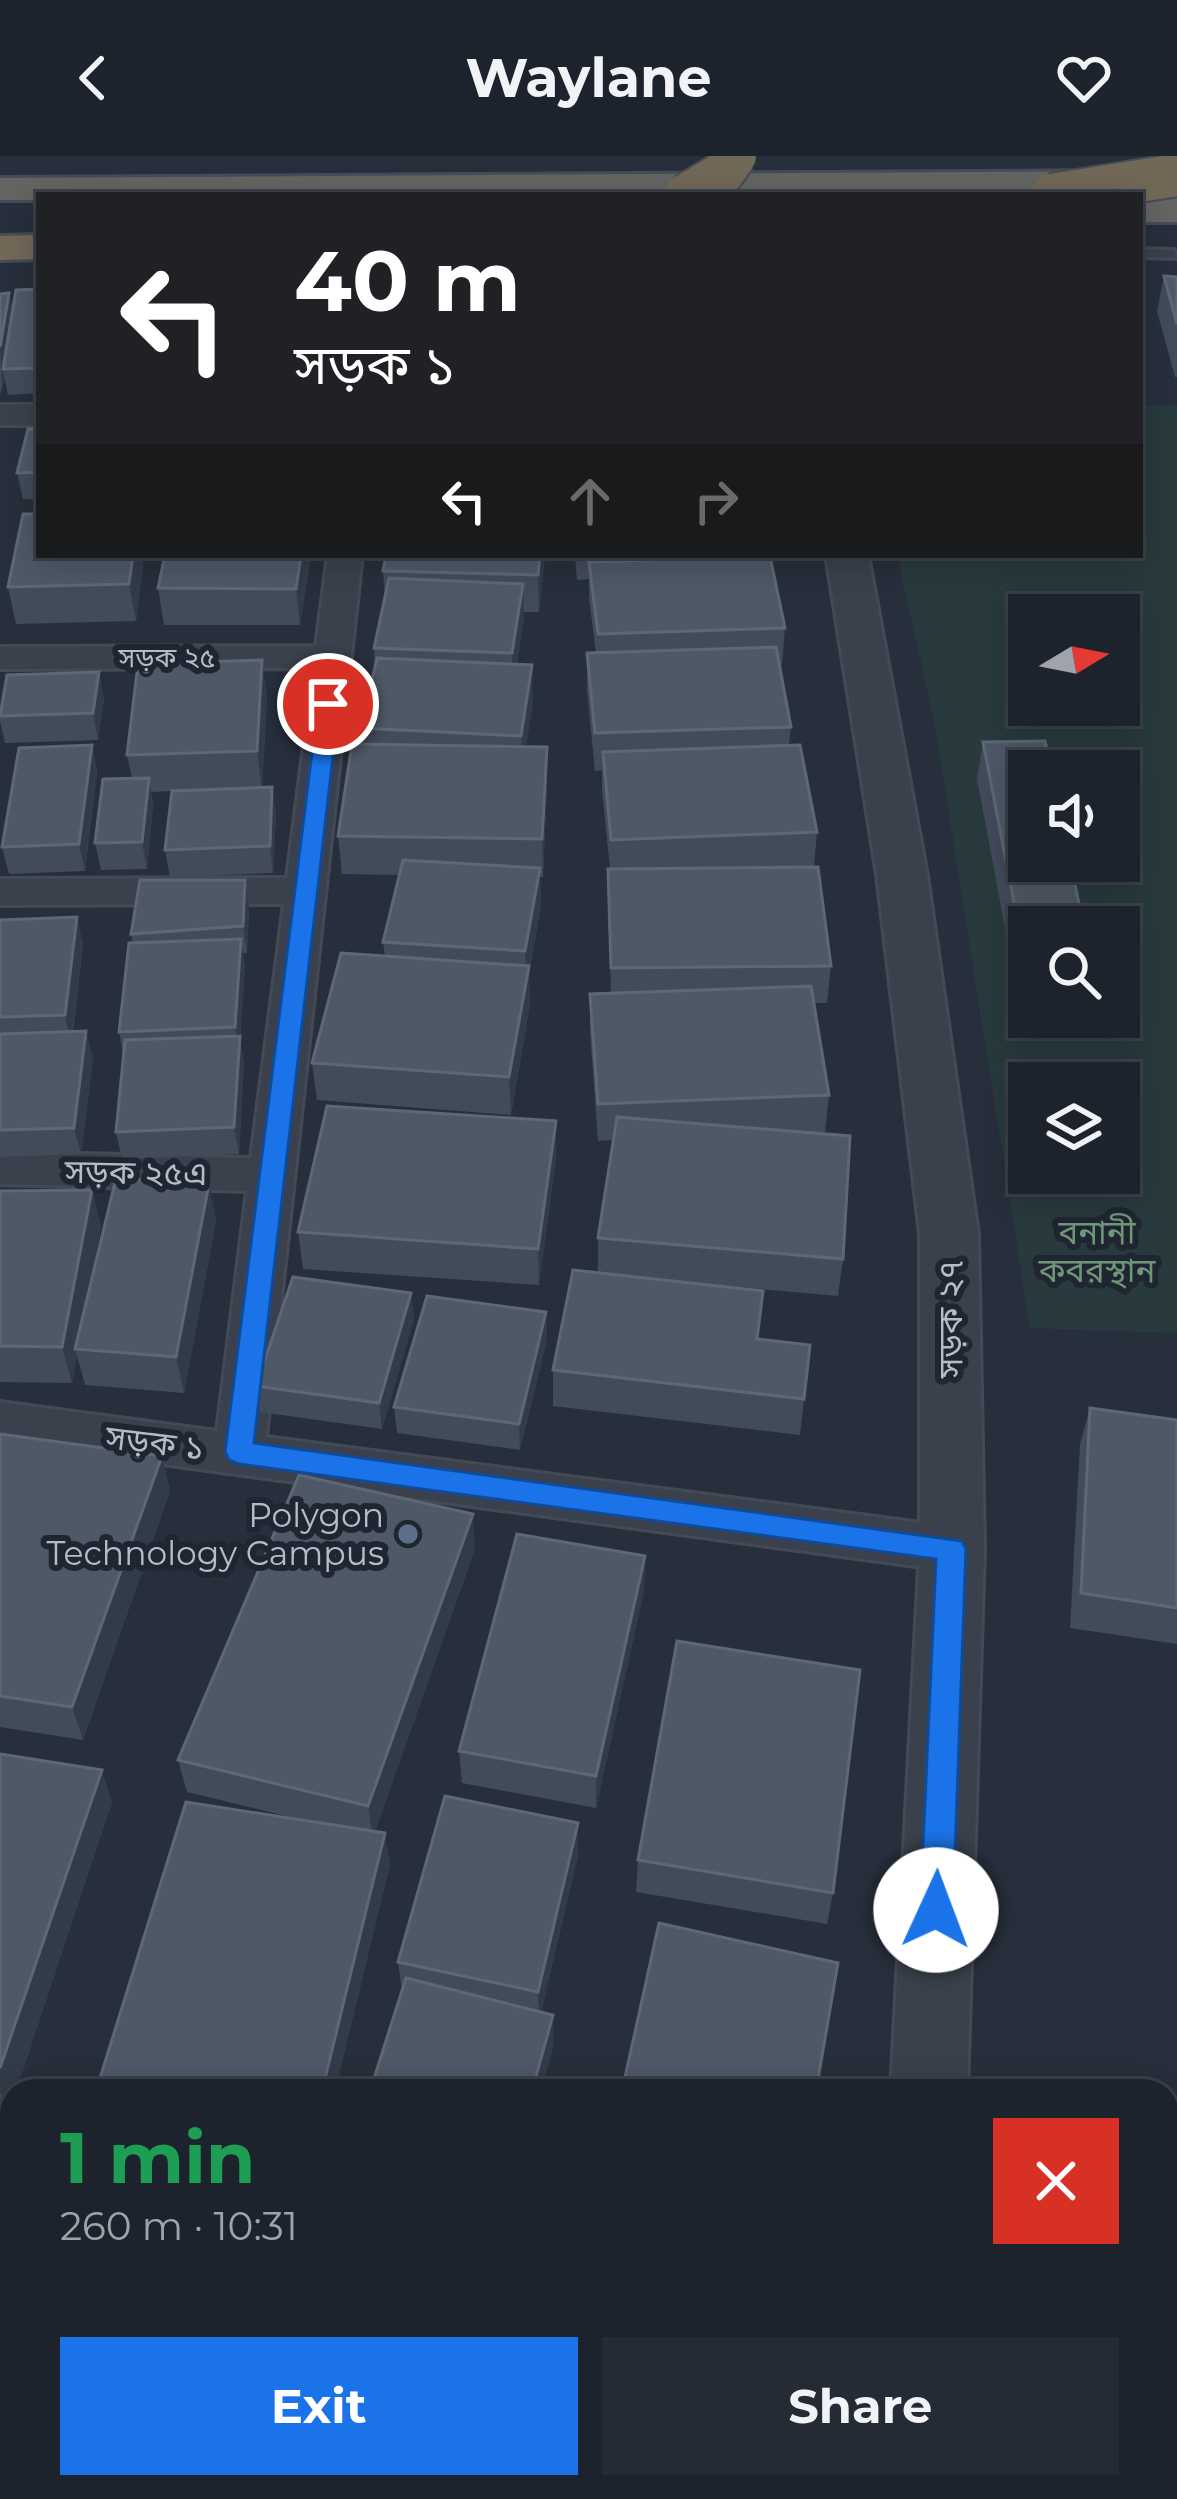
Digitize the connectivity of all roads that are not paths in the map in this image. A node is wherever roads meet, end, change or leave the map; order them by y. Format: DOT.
graph roads {
  1 [pos="735,156"];
  2 [pos="1177,178"];
  3 [pos="0,189"];
  4 [pos="777,190"];
  5 [pos="691,192"];
  6 [pos="1074,192"];
  7 [pos="1143,210"];
  8 [pos="1177,210"];
  9 [pos="0,219"];
  10 [pos="36,219"];
  11 [pos="36,247"];
  12 [pos="0,248"];
  13 [pos="1143,253"];
  14 [pos="1174,254"];
  15 [pos="0,415"];
  16 [pos="36,416"];
  17 [pos="345,558"];
  18 [pos="848,558"];
  19 [pos="334,657"];
  20 [pos="0,658"];
  21 [pos="305,891"];
  22 [pos="0,892"];
  23 [pos="0,1168"];
  24 [pos="272,1175"];
  25 [pos="0,1422"];
  26 [pos="239,1452"];
  27 [pos="952,1549"];
  28 [pos="930,2079"];
  1 -- 5 [label="highway, bridge"];
  2 -- 4 [label="highway"];
  2 -- 6 [label="highway, bridge"];
  3 -- 4 [label="highway"];
  7 -- 8 [label="highway"];
  9 -- 10 [label="highway"];
  11 -- 12 [label="highway"];
  13 -- 14 [label="lane"];
  15 -- 16 [label="street"];
  17 -- 19 [label="street"];
  18 -- 27 [label="street, সড়ক ২৭"];
  19 -- 20 [label="street, সড়ক ২৫"];
  19 -- 21 [label="street"];
  21 -- 22 [label="street"];
  21 -- 24 [label="street"];
  23 -- 24 [label="street, সড়ক ২৫এ"];
  24 -- 26 [label="street"];
  25 -- 26 [label="street, সড়ক ১"];
  26 -- 27 [label="street, সড়ক ১"];
  27 -- 28 [label="street, সড়ক ২৭"];
}
